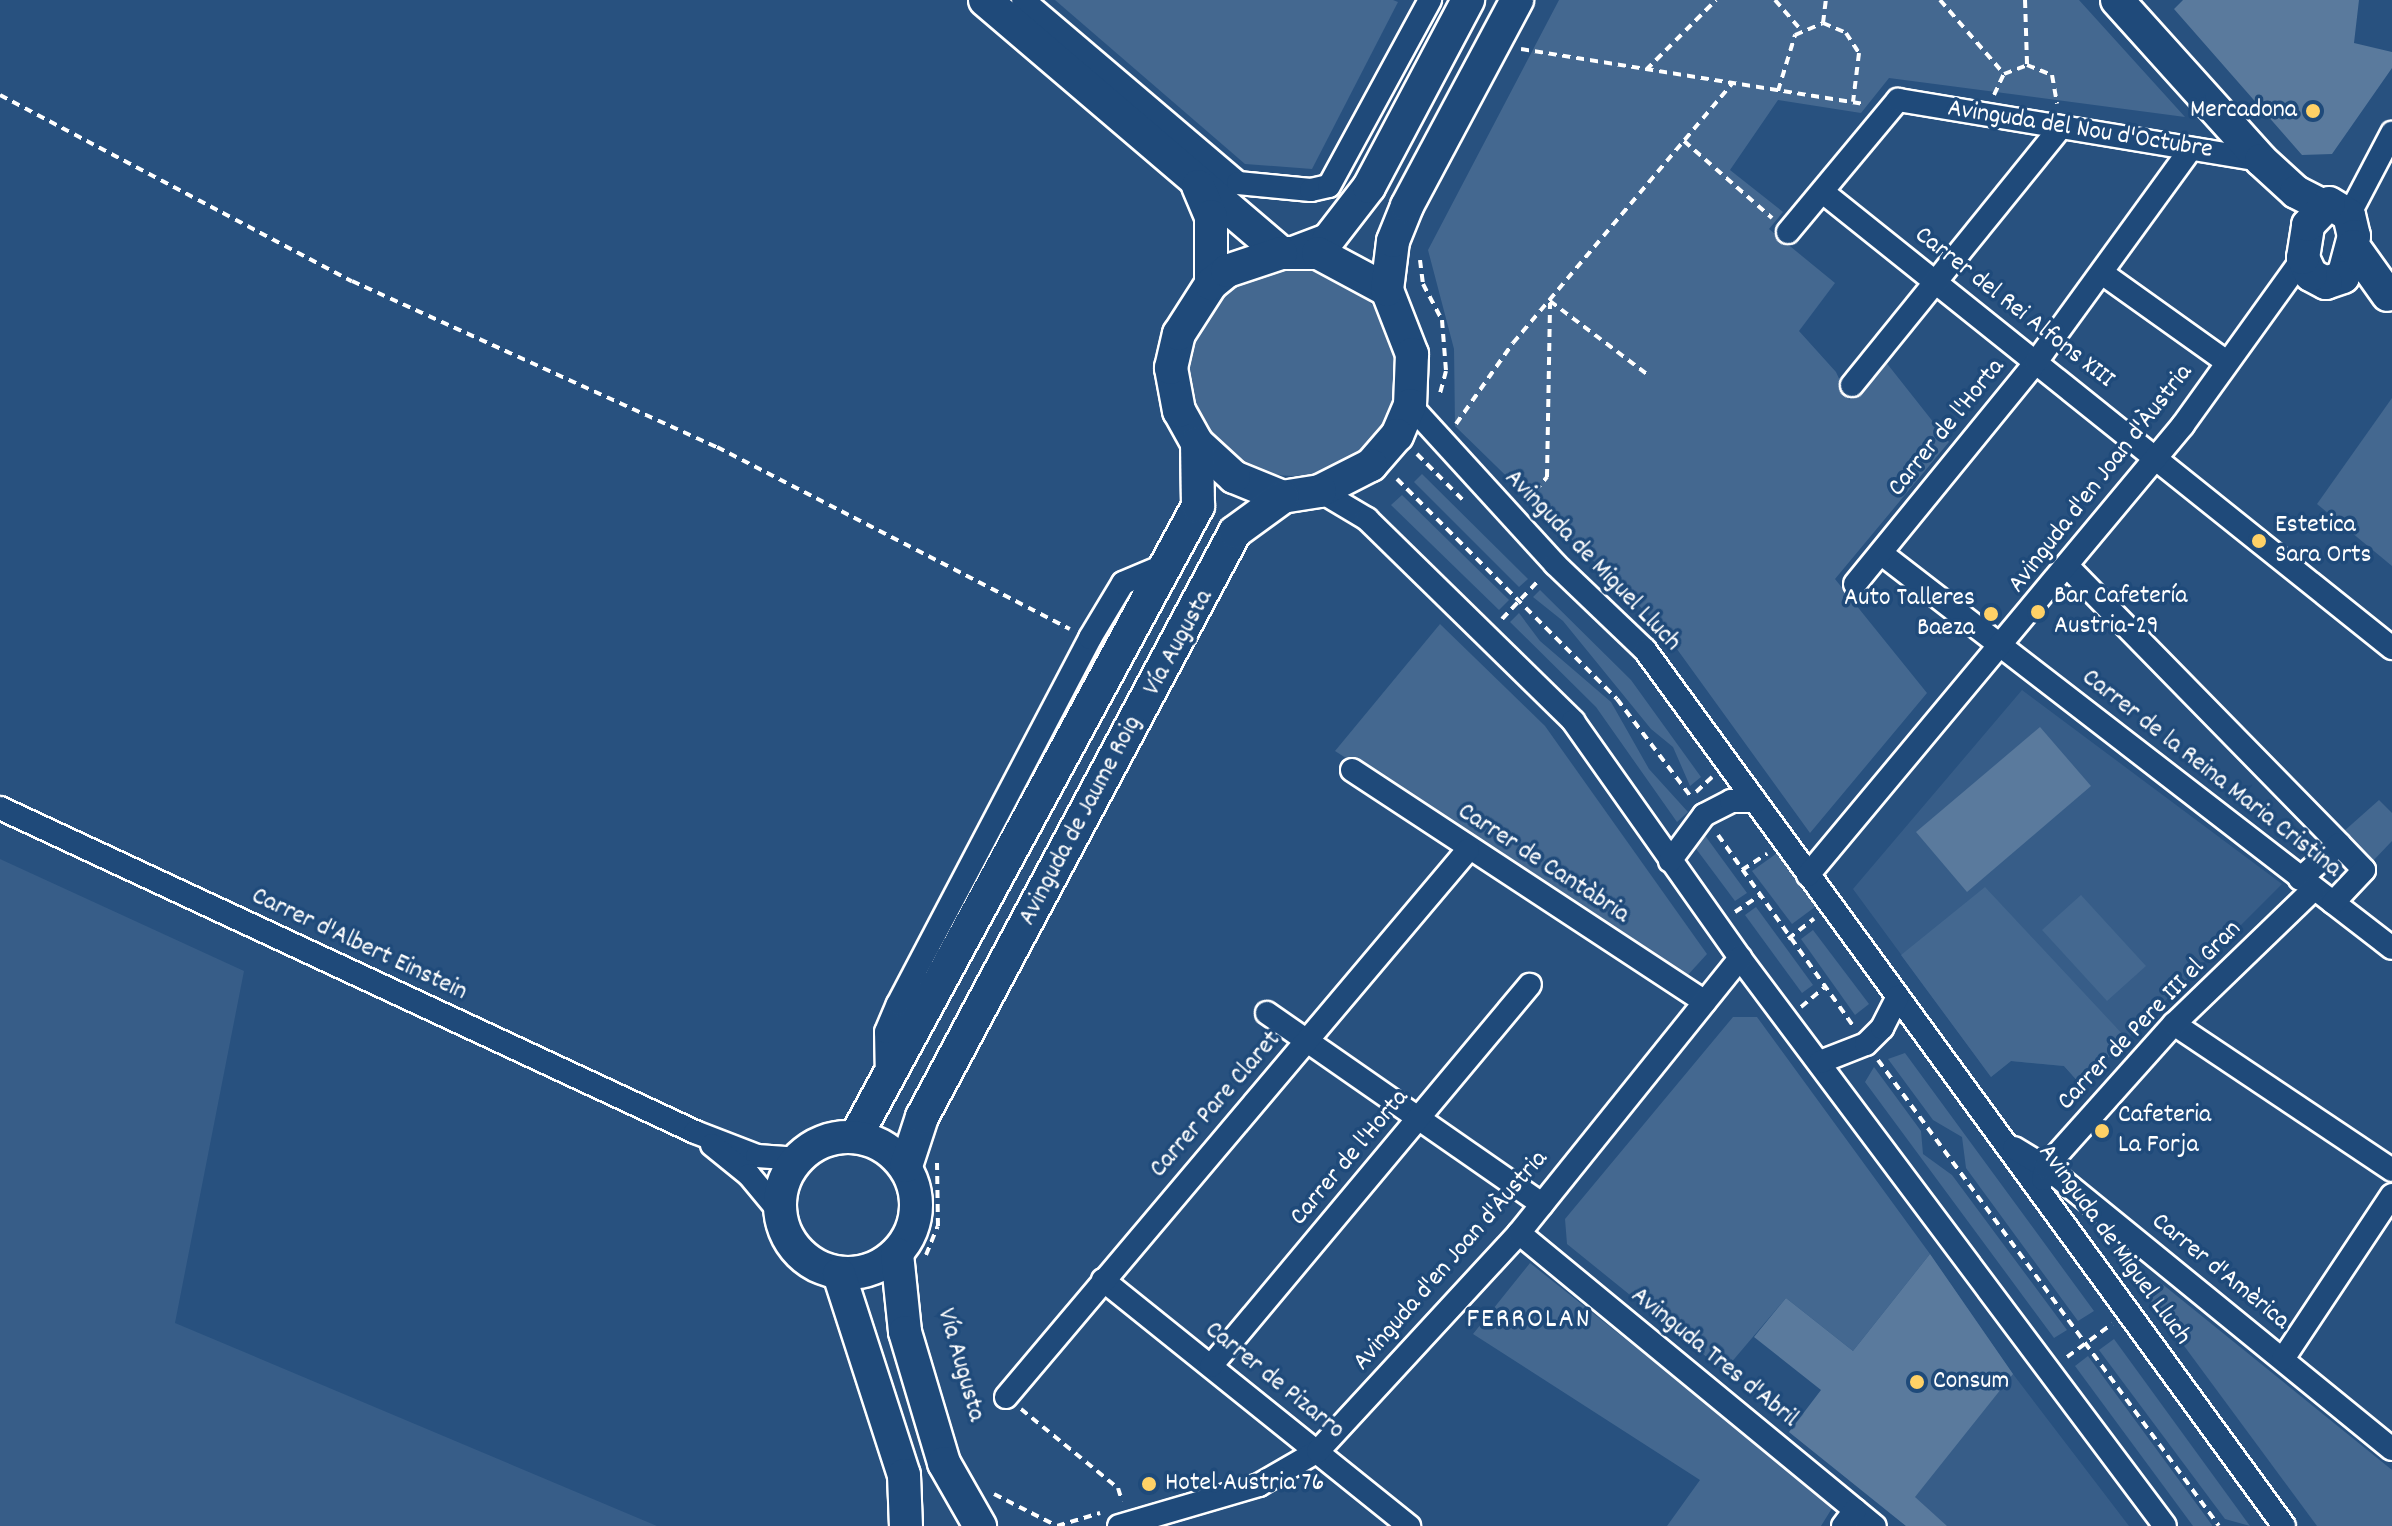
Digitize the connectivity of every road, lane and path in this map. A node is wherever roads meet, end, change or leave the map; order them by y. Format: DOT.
graph roads {
  1 [pos="985,0"];
  2 [pos="1023,0"];
  3 [pos="1430,0"];
  4 [pos="1468,0"];
  5 [pos="1517,0"];
  6 [pos="1716,0"];
  7 [pos="1775,0"];
  8 [pos="1826,0"];
  9 [pos="1940,0"];
  10 [pos="2025,0"];
  11 [pos="2117,0"];
  12 [pos="1823,23"];
  13 [pos="1801,30"];
  14 [pos="1527,37"];
  15 [pos="1521,49"];
  16 [pos="1513,63"];
  17 [pos="2027,65"];
  18 [pos="1646,70"];
  19 [pos="2004,74"];
  20 [pos="1732,84"];
  21 [pos="1778,91"];
  22 [pos="0,95"];
  23 [pos="1853,102"];
  24 [pos="1895,104"];
  25 [pos="1991,117"];
  26 [pos="2056,129"];
  27 [pos="2392,134"];
  28 [pos="1684,141"];
  29 [pos="2191,149"];
  30 [pos="2261,160"];
  31 [pos="1198,186"];
  32 [pos="1824,193"];
  33 [pos="2326,215"];
  34 [pos="1788,232"];
  35 [pos="1419,248"];
  36 [pos="1288,253"];
  37 [pos="2321,272"];
  38 [pos="2102,273"];
  39 [pos="1935,282"];
  40 [pos="1211,284"];
  41 [pos="1387,290"];
  42 [pos="2390,296"];
  43 [pos="1550,301"];
  44 [pos="2036,362"];
  45 [pos="2227,362"];
  46 [pos="1647,374"];
  47 [pos="1852,385"];
  48 [pos="1426,427"];
  49 [pos="1197,443"];
  50 [pos="1417,454"];
  51 [pos="2157,456"];
  52 [pos="1411,462"];
  53 [pos="1404,470"];
  54 [pos="1397,479"];
  55 [pos="1320,491"];
  56 [pos="1283,497"];
  57 [pos="1352,508"];
  58 [pos="1473,510"];
  59 [pos="1512,520"];
  60 [pos="1882,554"];
  61 [pos="1168,564"];
  62 [pos="1529,567"];
  63 [pos="2068,567"];
  64 [pos="1548,572"];
  65 [pos="1855,584"];
  66 [pos="1551,589"];
  67 [pos="1521,599"];
  68 [pos="1487,635"];
  69 [pos="1090,638"];
  70 [pos="2002,647"];
  71 [pos="2392,648"];
  72 [pos="1704,766"];
  73 [pos="1352,770"];
  74 [pos="1755,801"];
  75 [pos="1697,806"];
  76 [pos="0,808"];
  77 [pos="1785,843"];
  78 [pos="2339,844"];
  79 [pos="1468,850"];
  80 [pos="1670,861"];
  81 [pos="1742,870"];
  82 [pos="1808,875"];
  83 [pos="2307,884"];
  84 [pos="1759,896"];
  85 [pos="2333,903"];
  86 [pos="1715,924"];
  87 [pos="1824,930"];
  88 [pos="1788,939"];
  89 [pos="2392,948"];
  90 [pos="1740,958"];
  91 [pos="1530,985"];
  92 [pos="1824,988"];
  93 [pos="1898,997"];
  94 [pos="1705,1002"];
  95 [pos="1267,1013"];
  96 [pos="1787,1018"];
  97 [pos="2174,1024"];
  98 [pos="1308,1041"];
  99 [pos="1866,1044"];
  100 [pos="1820,1062"];
  101 [pos="887,1089"];
  102 [pos="1420,1119"];
  103 [pos="695,1132"];
  104 [pos="856,1136"];
  105 [pos="2009,1145"];
  106 [pos="796,1159"];
  107 [pos="921,1162"];
  108 [pos="2046,1167"];
  109 [pos="2392,1170"];
  110 [pos="2039,1192"];
  111 [pos="2392,1195"];
  112 [pos="1542,1204"];
  113 [pos="779,1211"];
  114 [pos="1519,1233"];
  115 [pos="911,1257"];
  116 [pos="839,1274"];
  117 [pos="1103,1280"];
  118 [pos="2111,1324"];
  119 [pos="2086,1344"];
  120 [pos="2283,1359"];
  121 [pos="2062,1360"];
  122 [pos="1211,1366"];
  123 [pos="1006,1397"];
  124 [pos="2392,1449"];
  125 [pos="1318,1451"];
  126 [pos="984,1490"];
  127 [pos="1120,1517"];
  128 [pos="1849,1518"];
  129 [pos="1157,1522"];
  130 [pos="906,1526"];
  131 [pos="980,1526"];
  132 [pos="1057,1526"];
  133 [pos="1409,1526"];
  134 [pos="1875,1526"];
  135 [pos="2165,1526"];
  136 [pos="2219,1526"];
  137 [pos="2284,1526"];
  1 -- 31 [label="main road"];
  2 -- 3 [label="street"];
  4 -- 36 [label="main road"];
  5 -- 41 [label="main road"];
  6 -- 18 [label="path"];
  7 -- 13 [label="path"];
  8 -- 12 [label="path"];
  9 -- 19 [label="path"];
  10 -- 17 [label="path"];
  11 -- 30 [label="main road, Avinguda del Nou d'Octubre"];
  12 -- 13 [label="path"];
  12 -- 23 [label="path"];
  13 -- 21 [label="path"];
  14 -- 15 [label="path"];
  15 -- 16 [label="path"];
  15 -- 18 [label="path"];
  17 -- 19 [label="path"];
  17 -- 26 [label="path"];
  18 -- 20 [label="path"];
  19 -- 25 [label="path"];
  20 -- 21 [label="path"];
  20 -- 28 [label="path"];
  21 -- 23 [label="path"];
  22 -- 69 [label="path"];
  23 -- 24 [label="path"];
  24 -- 25 [label="street, Avinguda del Nou d'Octubre"];
  24 -- 32 [label="street"];
  25 -- 26 [label="street, Avinguda del Nou d'Octubre"];
  26 -- 29 [label="street, Avinguda del Nou d'Octubre"];
  26 -- 39 [label="street"];
  27 -- 33 [label="street"];
  28 -- 34 [label="path"];
  28 -- 43 [label="path"];
  29 -- 30 [label="street, Avinguda del Nou d'Octubre"];
  29 -- 38 [label="street, Carrer de l'Horta"];
  30 -- 33 [label="main road, Avinguda del Nou d'Octubre"];
  31 -- 36 [label="main road"];
  31 -- 40 [label="main road"];
  32 -- 34 [label="street"];
  32 -- 39 [label="street, Carrer del Rei Alfons XIII"];
  33 -- 37 [label="main road"];
  33 -- 37 [label="main road"];
  33 -- 42 [label="main road, Avinguda del Nou d'Octubre"];
  35 -- 48 [label="path"];
  36 -- 40 [label="main road"];
  36 -- 41 [label="main road"];
  37 -- 42 [label="main road, Avinguda del Nou d'Octubre"];
  37 -- 45 [label="street, Avinguda d'en Joan d'Àustria"];
  38 -- 44 [label="street, Carrer de l'Horta"];
  38 -- 45 [label="street"];
  39 -- 44 [label="street, Carrer del Rei Alfons XIII"];
  39 -- 47 [label="street"];
  40 -- 49 [label="main road"];
  41 -- 48 [label="main road"];
  43 -- 46 [label="path"];
  43 -- 48 [label="path"];
  43 -- 59 [label="path"];
  44 -- 51 [label="street, Carrer del Rei Alfons XIII"];
  44 -- 60 [label="street, Carrer de l'Horta"];
  45 -- 51 [label="street, Avinguda d'en Joan d'Àustria"];
  48 -- 50 [label="path"];
  48 -- 55 [label="main road"];
  48 -- 59 [label="street, Avinguda de Miguel Lluch"];
  49 -- 56 [label="main road"];
  49 -- 61 [label="main road, Avinguda de Jaume Roig"];
  50 -- 52 [label="path"];
  50 -- 58 [label="path"];
  51 -- 63 [label="street, Avinguda d'en Joan d'Àustria"];
  51 -- 71 [label="street, Carrer del Rei Alfons XIII"];
  53 -- 54 [label="path"];
  54 -- 57 [label="path"];
  54 -- 67 [label="path"];
  55 -- 56 [label="main road"];
  55 -- 57 [label="street"];
  56 -- 107 [label="main road, Avinguda de Jaume Roig"];
  57 -- 68 [label="street"];
  59 -- 64 [label="street, Avinguda de Miguel Lluch"];
  60 -- 65 [label="street, Carrer de l'Horta"];
  60 -- 70 [label="street, Carrer de la Reina Maria Cristina"];
  61 -- 69 [label="street"];
  61 -- 101 [label="main road, Avinguda de Jaume Roig"];
  62 -- 64 [label="path"];
  63 -- 70 [label="street, Avinguda d'en Joan d'Àustria"];
  63 -- 78 [label="street"];
  64 -- 66 [label="path"];
  64 -- 67 [label="path"];
  64 -- 74 [label="street, Avinguda de Miguel Lluch"];
  67 -- 68 [label="path"];
  67 -- 75 [label="path"];
  68 -- 80 [label="street"];
  69 -- 101 [label="street"];
  70 -- 82 [label="street, Avinguda d'en Joan d'Àustria"];
  70 -- 83 [label="street, Carrer de la Reina Maria Cristina"];
  72 -- 75 [label="path"];
  73 -- 79 [label="street, Carrer de Cantàbria"];
  74 -- 75 [label="street"];
  74 -- 77 [label="street, Avinguda de Miguel Lluch"];
  75 -- 80 [label="street"];
  75 -- 81 [label="path"];
  76 -- 103 [label="street, Carrer d'Albert Einstein"];
  77 -- 81 [label="path"];
  77 -- 82 [label="street, Avinguda de Miguel Lluch"];
  78 -- 83 [label="street, Carrer de Pere III el Gran"];
  78 -- 85 [label="street"];
  79 -- 94 [label="street, Carrer de Cantàbria"];
  79 -- 98 [label="street, Carrer Pare Claret"];
  80 -- 86 [label="street"];
  81 -- 84 [label="path"];
  82 -- 93 [label="street, Avinguda de Miguel Lluch"];
  83 -- 85 [label="street, Carrer de la Reina Maria Cristina"];
  83 -- 97 [label="street, Carrer de Pere III el Gran"];
  84 -- 86 [label="path"];
  84 -- 88 [label="path"];
  85 -- 89 [label="street, Carrer de la Reina Maria Cristina"];
  86 -- 90 [label="street"];
  87 -- 88 [label="path"];
  88 -- 92 [label="path"];
  90 -- 94 [label="street, Avinguda d'en Joan d'Àustria"];
  90 -- 96 [label="street"];
  91 -- 102 [label="street, Carrer de l'Horta"];
  92 -- 96 [label="path"];
  92 -- 99 [label="path"];
  93 -- 99 [label="street"];
  93 -- 105 [label="street, Avinguda de Miguel Lluch"];
  94 -- 112 [label="street, Avinguda d'en Joan d'Àustria"];
  95 -- 98 [label="street"];
  96 -- 100 [label="street"];
  97 -- 108 [label="street, Carrer de Pere III el Gran"];
  97 -- 109 [label="street"];
  98 -- 102 [label="street"];
  98 -- 117 [label="street, Carrer Pare Claret"];
  99 -- 100 [label="street"];
  99 -- 119 [label="path"];
  100 -- 135 [label="street"];
  101 -- 104 [label="main road, Avinguda de Jaume Roig"];
  102 -- 112 [label="street"];
  102 -- 122 [label="street, Carrer de l'Horta"];
  103 -- 106 [label="street, Carrer d'Albert Einstein"];
  103 -- 113 [label="street, Carrer d'Albert Einstein"];
  104 -- 106 [label="main road"];
  104 -- 107 [label="main road"];
  105 -- 108 [label="street, Carrer d'Amèrica"];
  105 -- 110 [label="street, Avinguda de Miguel Lluch"];
  106 -- 113 [label="main road"];
  107 -- 115 [label="main road"];
  107 -- 115 [label="path"];
  108 -- 110 [label="street, Carrer de Pere III el Gran"];
  108 -- 120 [label="street, Carrer d'Amèrica"];
  110 -- 137 [label="street, Avinguda de Miguel Lluch"];
  111 -- 120 [label="street"];
  112 -- 114 [label="street, Avinguda d'en Joan d'Àustria"];
  113 -- 116 [label="main road"];
  114 -- 125 [label="street, Avinguda d'en Joan d'Àustria"];
  114 -- 128 [label="street, Avinguda Tres d'Abril"];
  115 -- 116 [label="main road"];
  115 -- 131 [label="main road"];
  116 -- 130 [label="main road"];
  117 -- 122 [label="street, Carrer de Pizarro"];
  117 -- 123 [label="street, Carrer Pare Claret"];
  118 -- 119 [label="path"];
  119 -- 121 [label="path"];
  119 -- 136 [label="path"];
  120 -- 124 [label="street, Carrer d'Amèrica"];
  122 -- 125 [label="street, Carrer de Pizarro"];
  123 -- 127 [label="path"];
  125 -- 129 [label="street, Avinguda d'en Joan d'Àustria"];
  125 -- 133 [label="street, Carrer de Pizarro"];
  126 -- 132 [label="path"];
  127 -- 129 [label="street, Avinguda d'en Joan d'Àustria"];
  128 -- 134 [label="street, Avinguda Tres d'Abril"];
}
